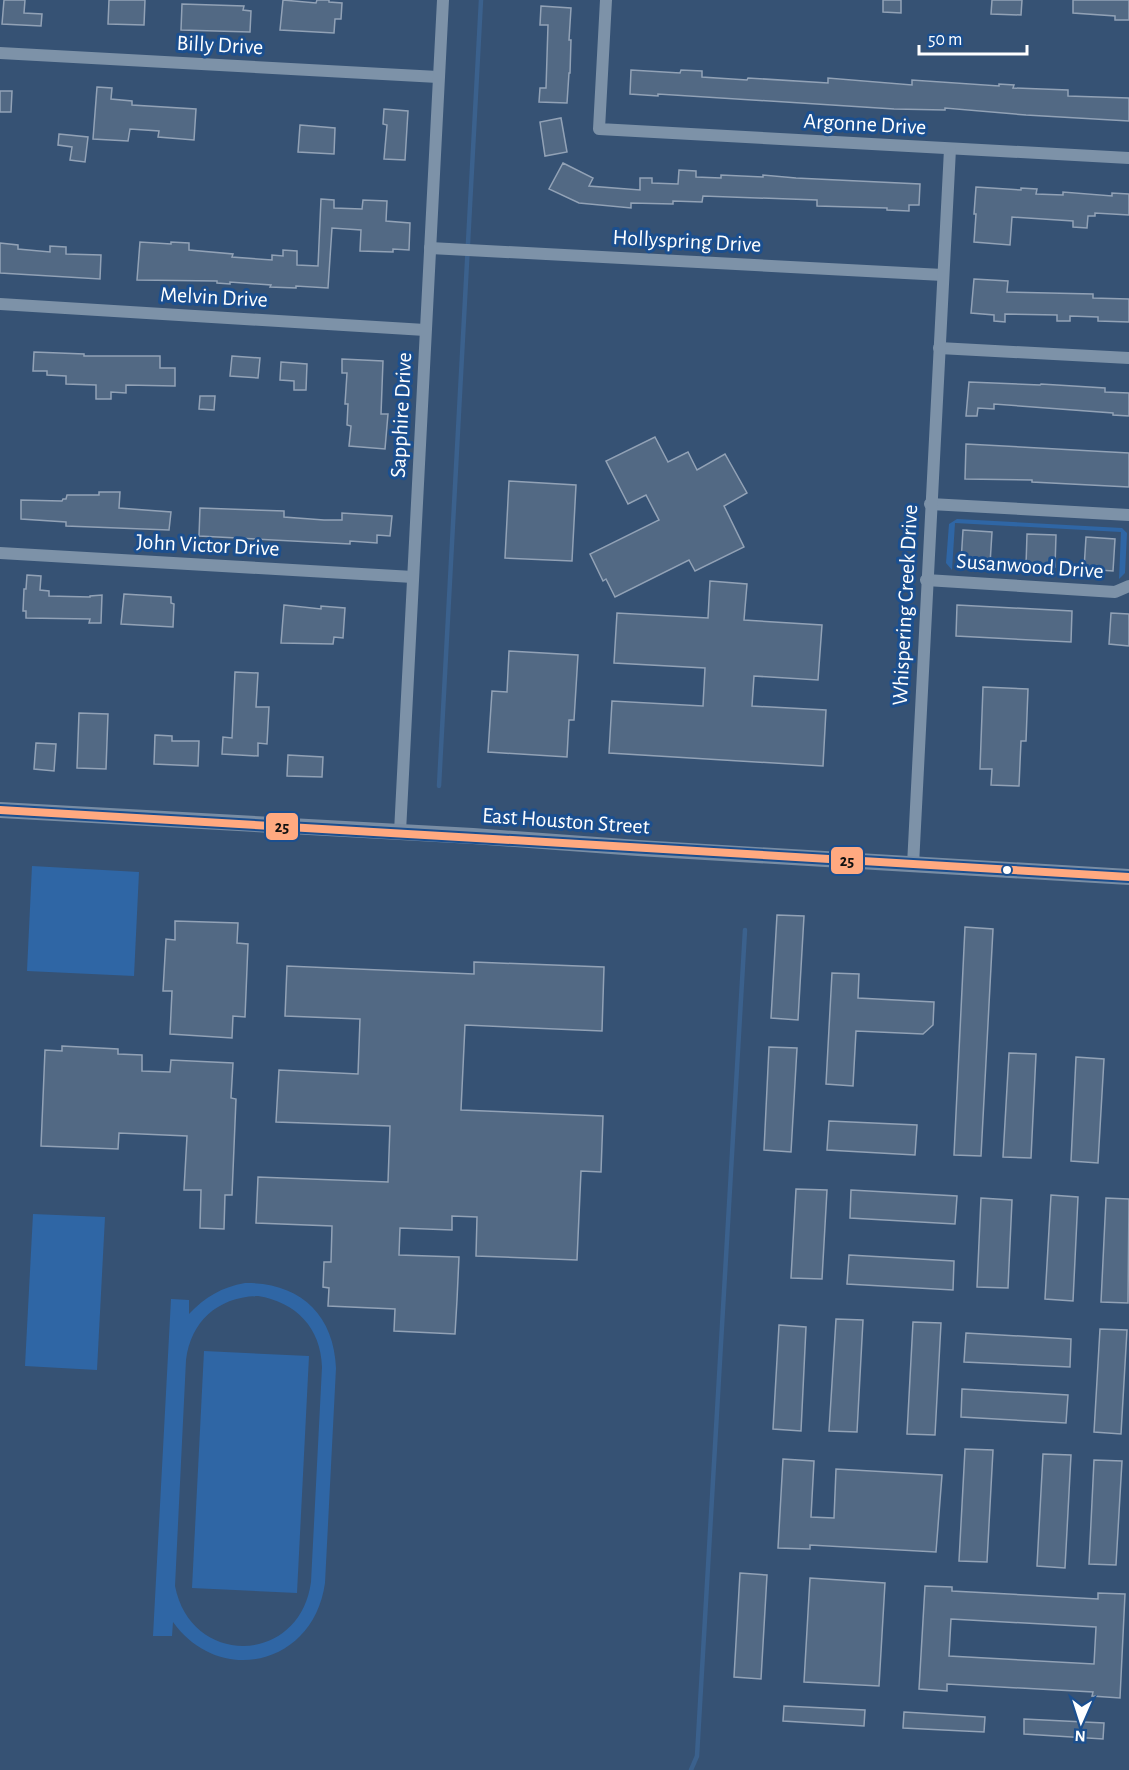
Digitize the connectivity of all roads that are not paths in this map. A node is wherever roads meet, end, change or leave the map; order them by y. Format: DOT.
graph roads {
  1 [pos="443,0"];
  2 [pos="606,0"];
  3 [pos="0,53"];
  4 [pos="438,77"];
  5 [pos="950,148"];
  6 [pos="1129,158"];
  7 [pos="430,248"];
  8 [pos="943,275"];
  9 [pos="0,304"];
  10 [pos="425,330"];
  11 [pos="939,348"];
  12 [pos="1129,358"];
  13 [pos="930,504"];
  14 [pos="1129,515"];
  15 [pos="0,553"];
  16 [pos="413,577"];
  17 [pos="926,580"];
  18 [pos="1129,586"];
  19 [pos="0,810"];
  20 [pos="400,832"];
  21 [pos="913,865"];
  22 [pos="1129,877"];
  1 -- 4 [label="street, Sapphire Drive"];
  2 -- 5 [label="street, Argonne Drive"];
  3 -- 4 [label="street, Billy Drive"];
  4 -- 7 [label="street, Sapphire Drive"];
  5 -- 6 [label="street, Argonne Drive"];
  5 -- 8 [label="street"];
  7 -- 8 [label="street, Hollyspring Drive"];
  7 -- 10 [label="street, Sapphire Drive"];
  8 -- 11 [label="street, Whispering Creek Drive"];
  9 -- 10 [label="street, Melvin Drive"];
  10 -- 16 [label="street, Sapphire Drive"];
  11 -- 12 [label="street"];
  11 -- 13 [label="street, Whispering Creek Drive"];
  13 -- 14 [label="street"];
  13 -- 17 [label="street, Whispering Creek Drive"];
  15 -- 16 [label="street, John Victor Drive"];
  16 -- 20 [label="street, Sapphire Drive"];
  17 -- 18 [label="street, Susanwood Drive"];
  17 -- 21 [label="street, Whispering Creek Drive"];
  19 -- 20 [label="main road, East Houston Street"];
  20 -- 21 [label="main road, East Houston Street"];
  21 -- 22 [label="main road, East Houston Street"];
}
